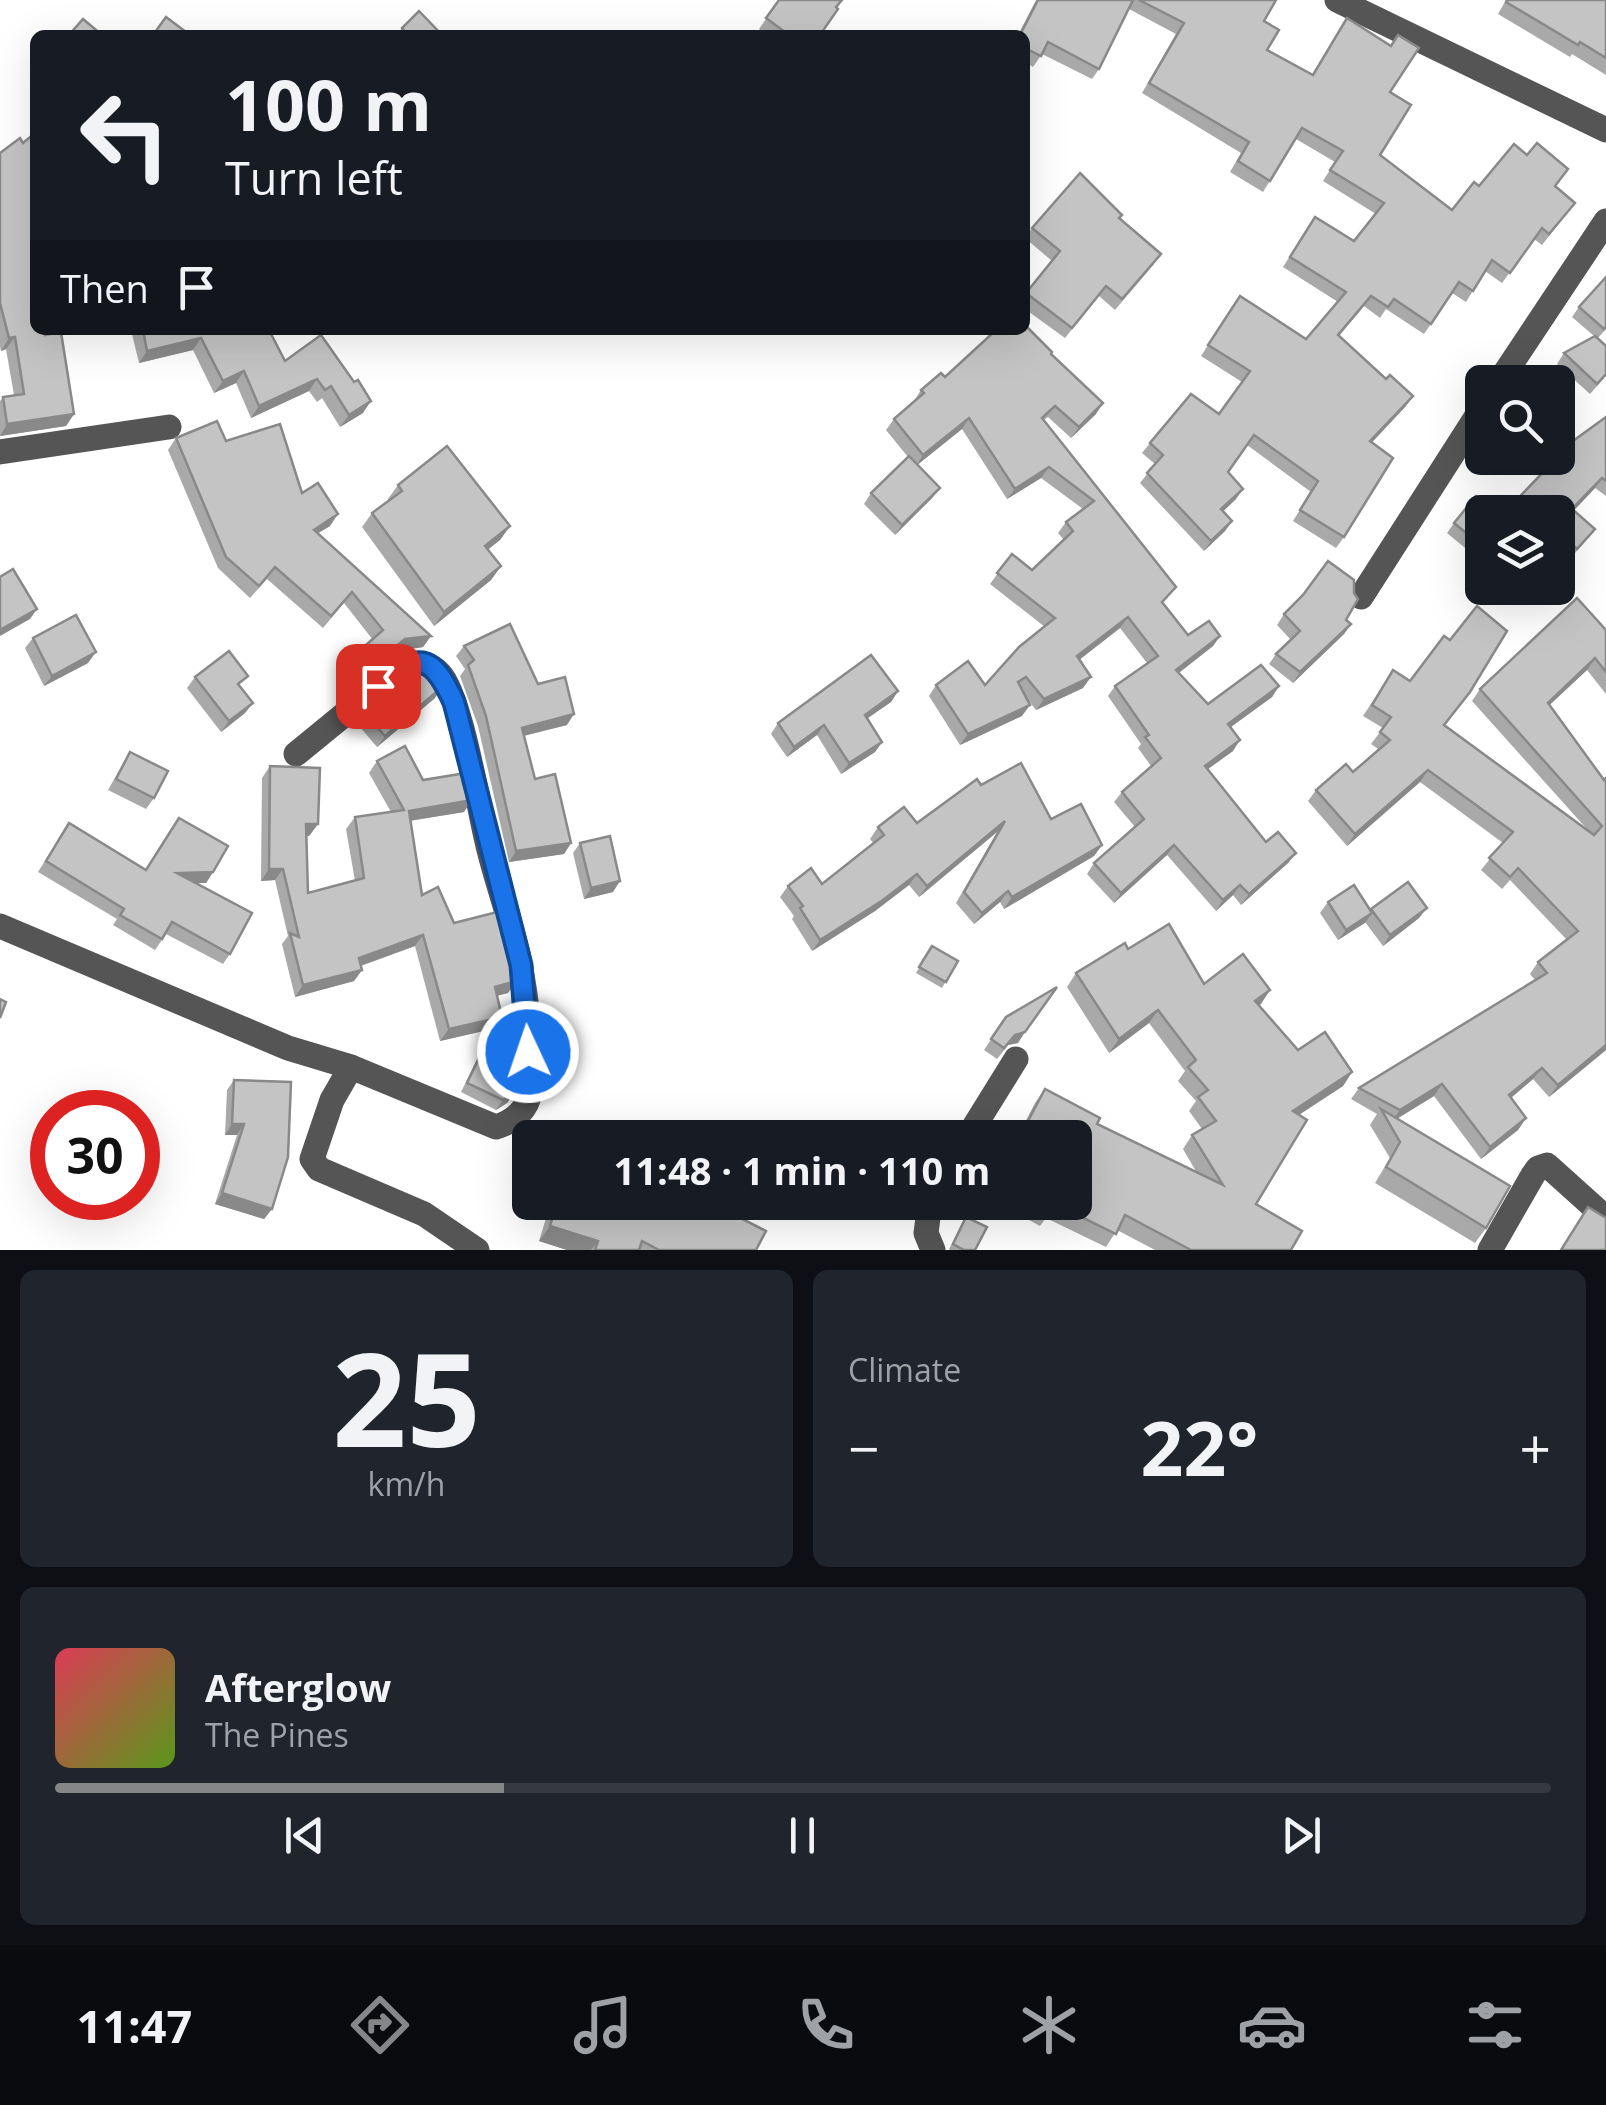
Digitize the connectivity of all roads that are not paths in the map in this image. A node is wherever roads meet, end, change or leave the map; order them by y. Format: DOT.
graph roads {
  1 [pos="1338,0"];
  2 [pos="1606,130"];
  3 [pos="1606,221"];
  4 [pos="1510,365"];
  5 [pos="170,427"];
  6 [pos="1465,435"];
  7 [pos="0,452"];
  8 [pos="1362,597"];
  9 [pos="296,754"];
  10 [pos="0,926"];
  11 [pos="1016,1059"];
  12 [pos="350,1067"];
  13 [pos="979,1120"];
  14 [pos="1606,1218"];
  15 [pos="928,1220"];
  16 [pos="477,1250"];
  17 [pos="934,1250"];
  18 [pos="1490,1250"];
  1 -- 2 [label="street"];
  3 -- 4 [label="street"];
  5 -- 7 [label="street"];
  6 -- 8 [label="street"];
  9 -- 12 [label="street"];
  10 -- 12 [label="street"];
  11 -- 13 [label="street"];
  12 -- 16 [label="street"];
  14 -- 18 [label="street"];
  15 -- 17 [label="street"];
}
